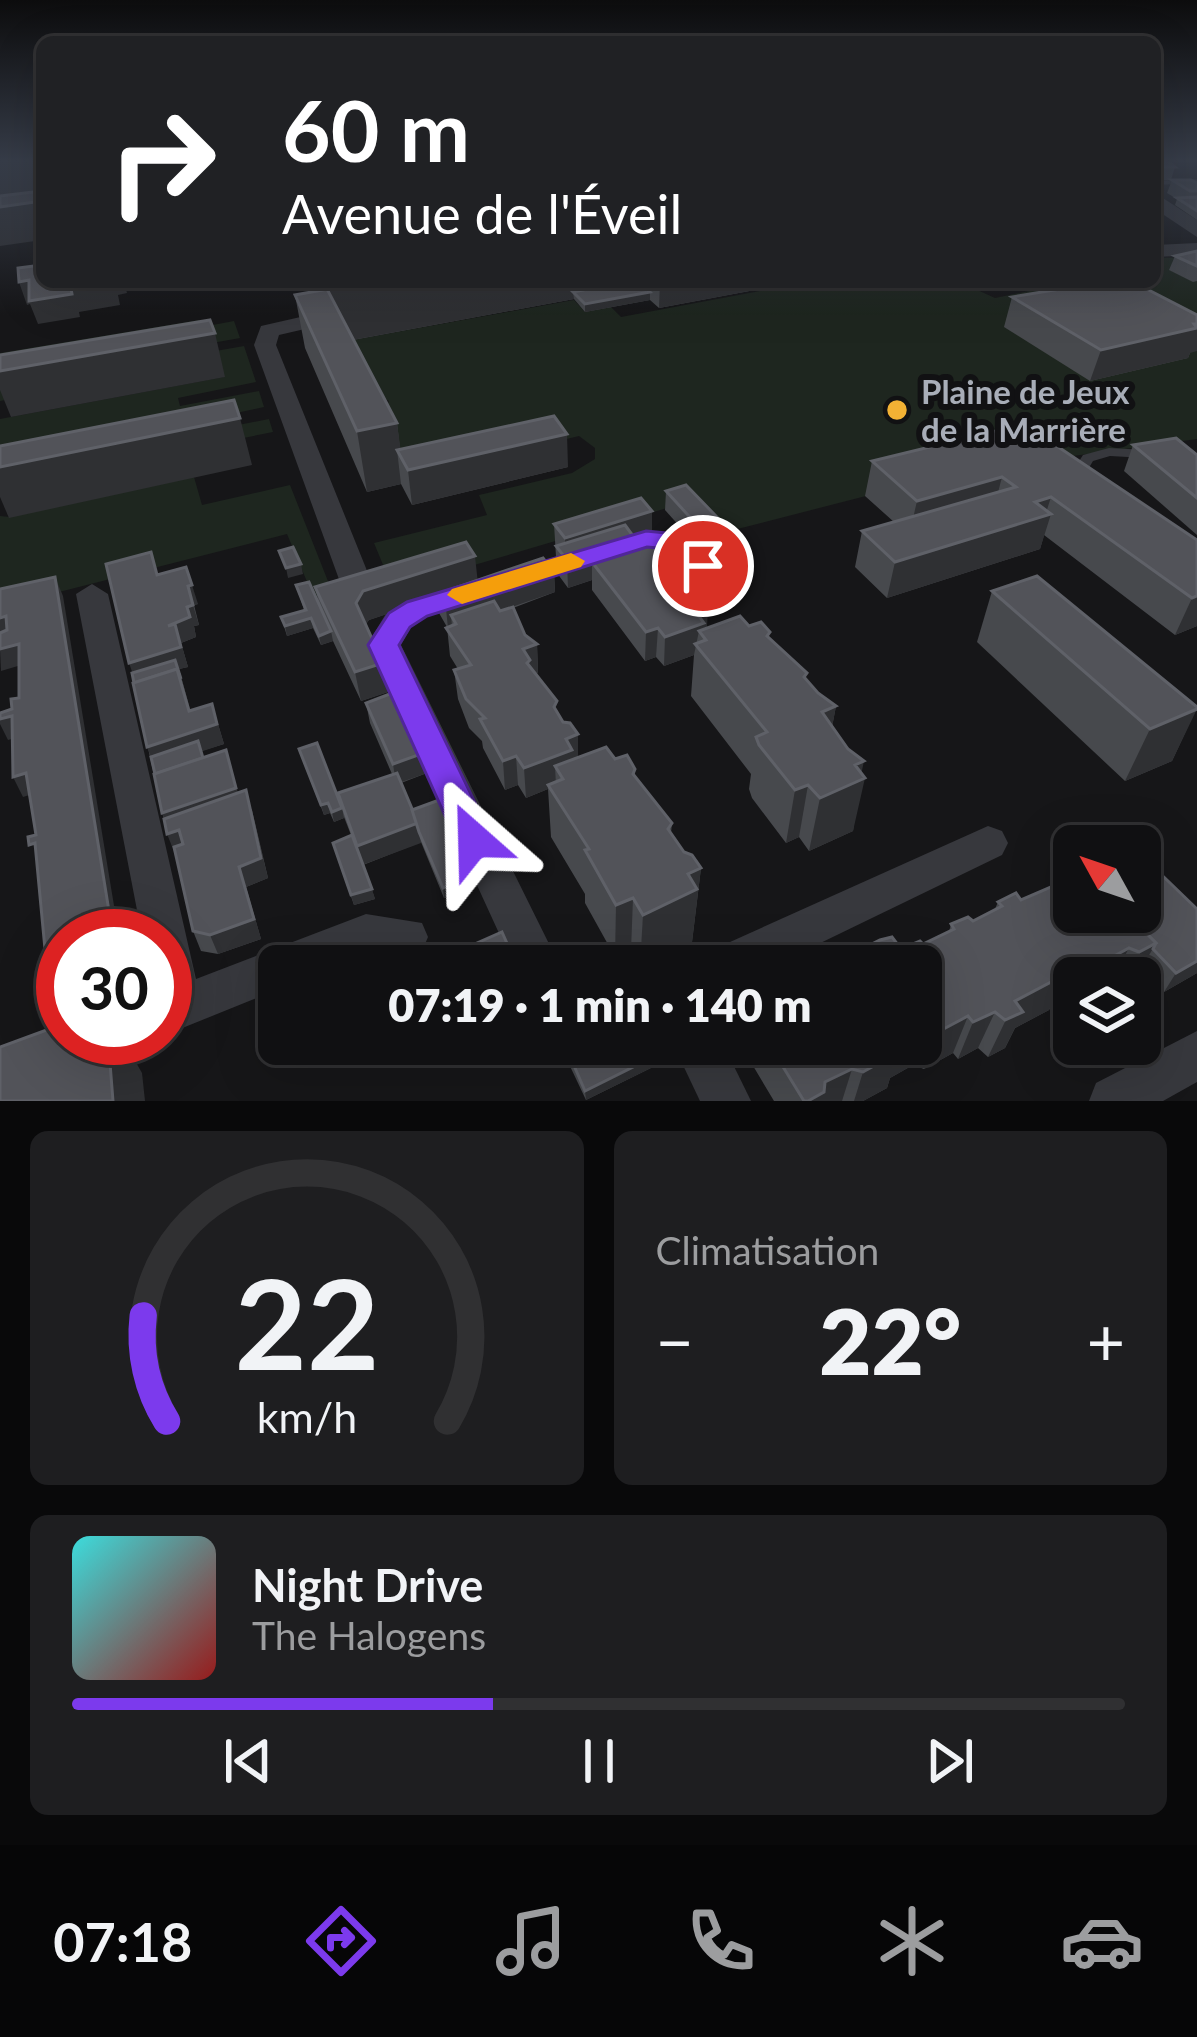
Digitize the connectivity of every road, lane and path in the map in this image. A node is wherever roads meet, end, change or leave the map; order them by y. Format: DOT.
graph roads {
  1 [pos="1197,249"];
  2 [pos="1161,251"];
  3 [pos="353,312"];
  4 [pos="1156,454"];
  5 [pos="1090,490"];
  6 [pos="719,584"];
  7 [pos="360,593"];
  8 [pos="92,594"];
  9 [pos="988,843"];
  10 [pos="158,909"];
  11 [pos="406,937"];
  12 [pos="338,945"];
  13 [pos="527,945"];
  14 [pos="772,945"];
  15 [pos="258,976"];
  16 [pos="192,1002"];
  17 [pos="708,1065"];
  18 [pos="1192,1067"];
  19 [pos="726,1101"];
  20 [pos="1114,1101"];
  1 -- 2 [label="street"];
  3 -- 7 [label="street"];
  4 -- 5 [label="lane"];
  6 -- 13 [label="street"];
  8 -- 10 [label="street"];
  9 -- 14 [label="street"];
  11 -- 12 [label="street"];
  15 -- 16 [label="street"];
  17 -- 19 [label="street"];
  18 -- 20 [label="street"];
}
